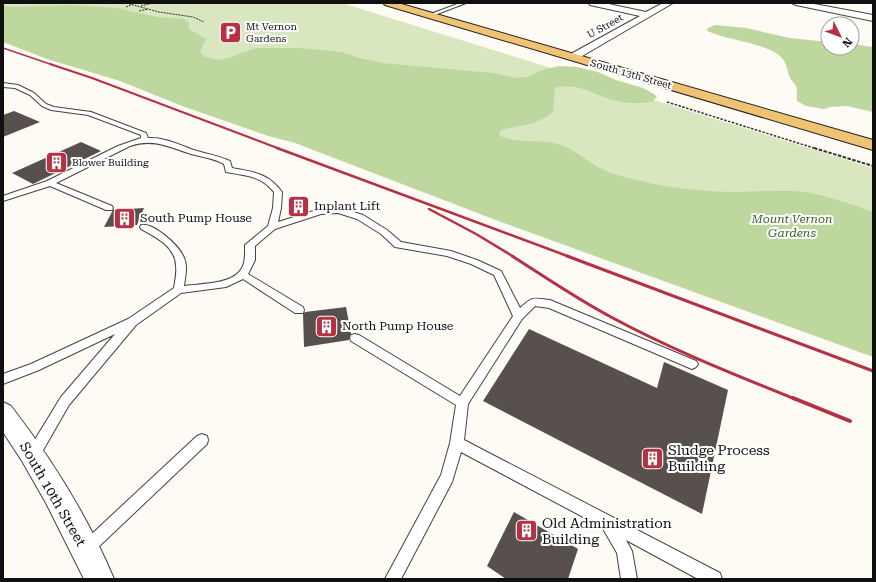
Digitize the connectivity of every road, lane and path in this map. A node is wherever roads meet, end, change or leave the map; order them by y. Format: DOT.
graph roads {
  1 [pos="126,3"];
  2 [pos="162,3"];
  3 [pos="388,3"];
  4 [pos="464,3"];
  5 [pos="593,3"];
  6 [pos="669,3"];
  7 [pos="796,3"];
  8 [pos="132,4"];
  9 [pos="126,7"];
  10 [pos="140,7"];
  11 [pos="148,9"];
  12 [pos="139,11"];
  13 [pos="430,15"];
  14 [pos="647,16"];
  15 [pos="873,18"];
  16 [pos="204,22"];
  17 [pos="573,57"];
  18 [pos="3,85"];
  19 [pos="145,140"];
  20 [pos="873,145"];
  21 [pos="50,183"];
  22 [pos="3,199"];
  23 [pos="109,208"];
  24 [pos="144,227"];
  25 [pos="272,227"];
  26 [pos="243,276"];
  27 [pos="179,290"];
  28 [pos="299,310"];
  29 [pos="518,316"];
  30 [pos="132,322"];
  31 [pos="355,338"];
  32 [pos="692,364"];
  33 [pos="3,378"];
  34 [pos="462,403"];
  35 [pos="3,412"];
  36 [pos="202,440"];
  37 [pos="457,443"];
  38 [pos="33,454"];
  39 [pos="607,522"];
  40 [pos="85,550"];
  41 [pos="99,579"];
  42 [pos="393,579"];
  43 [pos="628,579"];
  44 [pos="714,579"];
  1 -- 8 [label="path"];
  2 -- 10 [label="path"];
  3 -- 13 [label="main road, South 13th Street"];
  4 -- 13 [label="lane"];
  5 -- 14 [label="street"];
  6 -- 14 [label="street, U Street"];
  7 -- 15 [label="street"];
  8 -- 9 [label="path"];
  8 -- 10 [label="path"];
  10 -- 11 [label="path"];
  11 -- 12 [label="path"];
  11 -- 16 [label="path"];
  13 -- 17 [label="main road, South 13th Street"];
  14 -- 17 [label="street, U Street"];
  17 -- 20 [label="main road, South 13th Street"];
  18 -- 19 [label="lane"];
  19 -- 21 [label="lane"];
  19 -- 25 [label="lane"];
  21 -- 22 [label="lane"];
  21 -- 23 [label="lane"];
  24 -- 27 [label="lane"];
  25 -- 26 [label="lane"];
  25 -- 29 [label="lane"];
  26 -- 27 [label="lane"];
  26 -- 28 [label="lane"];
  27 -- 30 [label="lane"];
  29 -- 32 [label="lane"];
  29 -- 34 [label="lane"];
  30 -- 33 [label="lane"];
  30 -- 38 [label="lane"];
  31 -- 34 [label="lane"];
  34 -- 37 [label="lane"];
  35 -- 38 [label="street, South 10th Street"];
  36 -- 40 [label="lane"];
  37 -- 39 [label="lane"];
  37 -- 42 [label="lane"];
  38 -- 40 [label="street, South 10th Street"];
  39 -- 43 [label="lane"];
  39 -- 44 [label="lane"];
  40 -- 41 [label="street, South 10th Street"];
}
